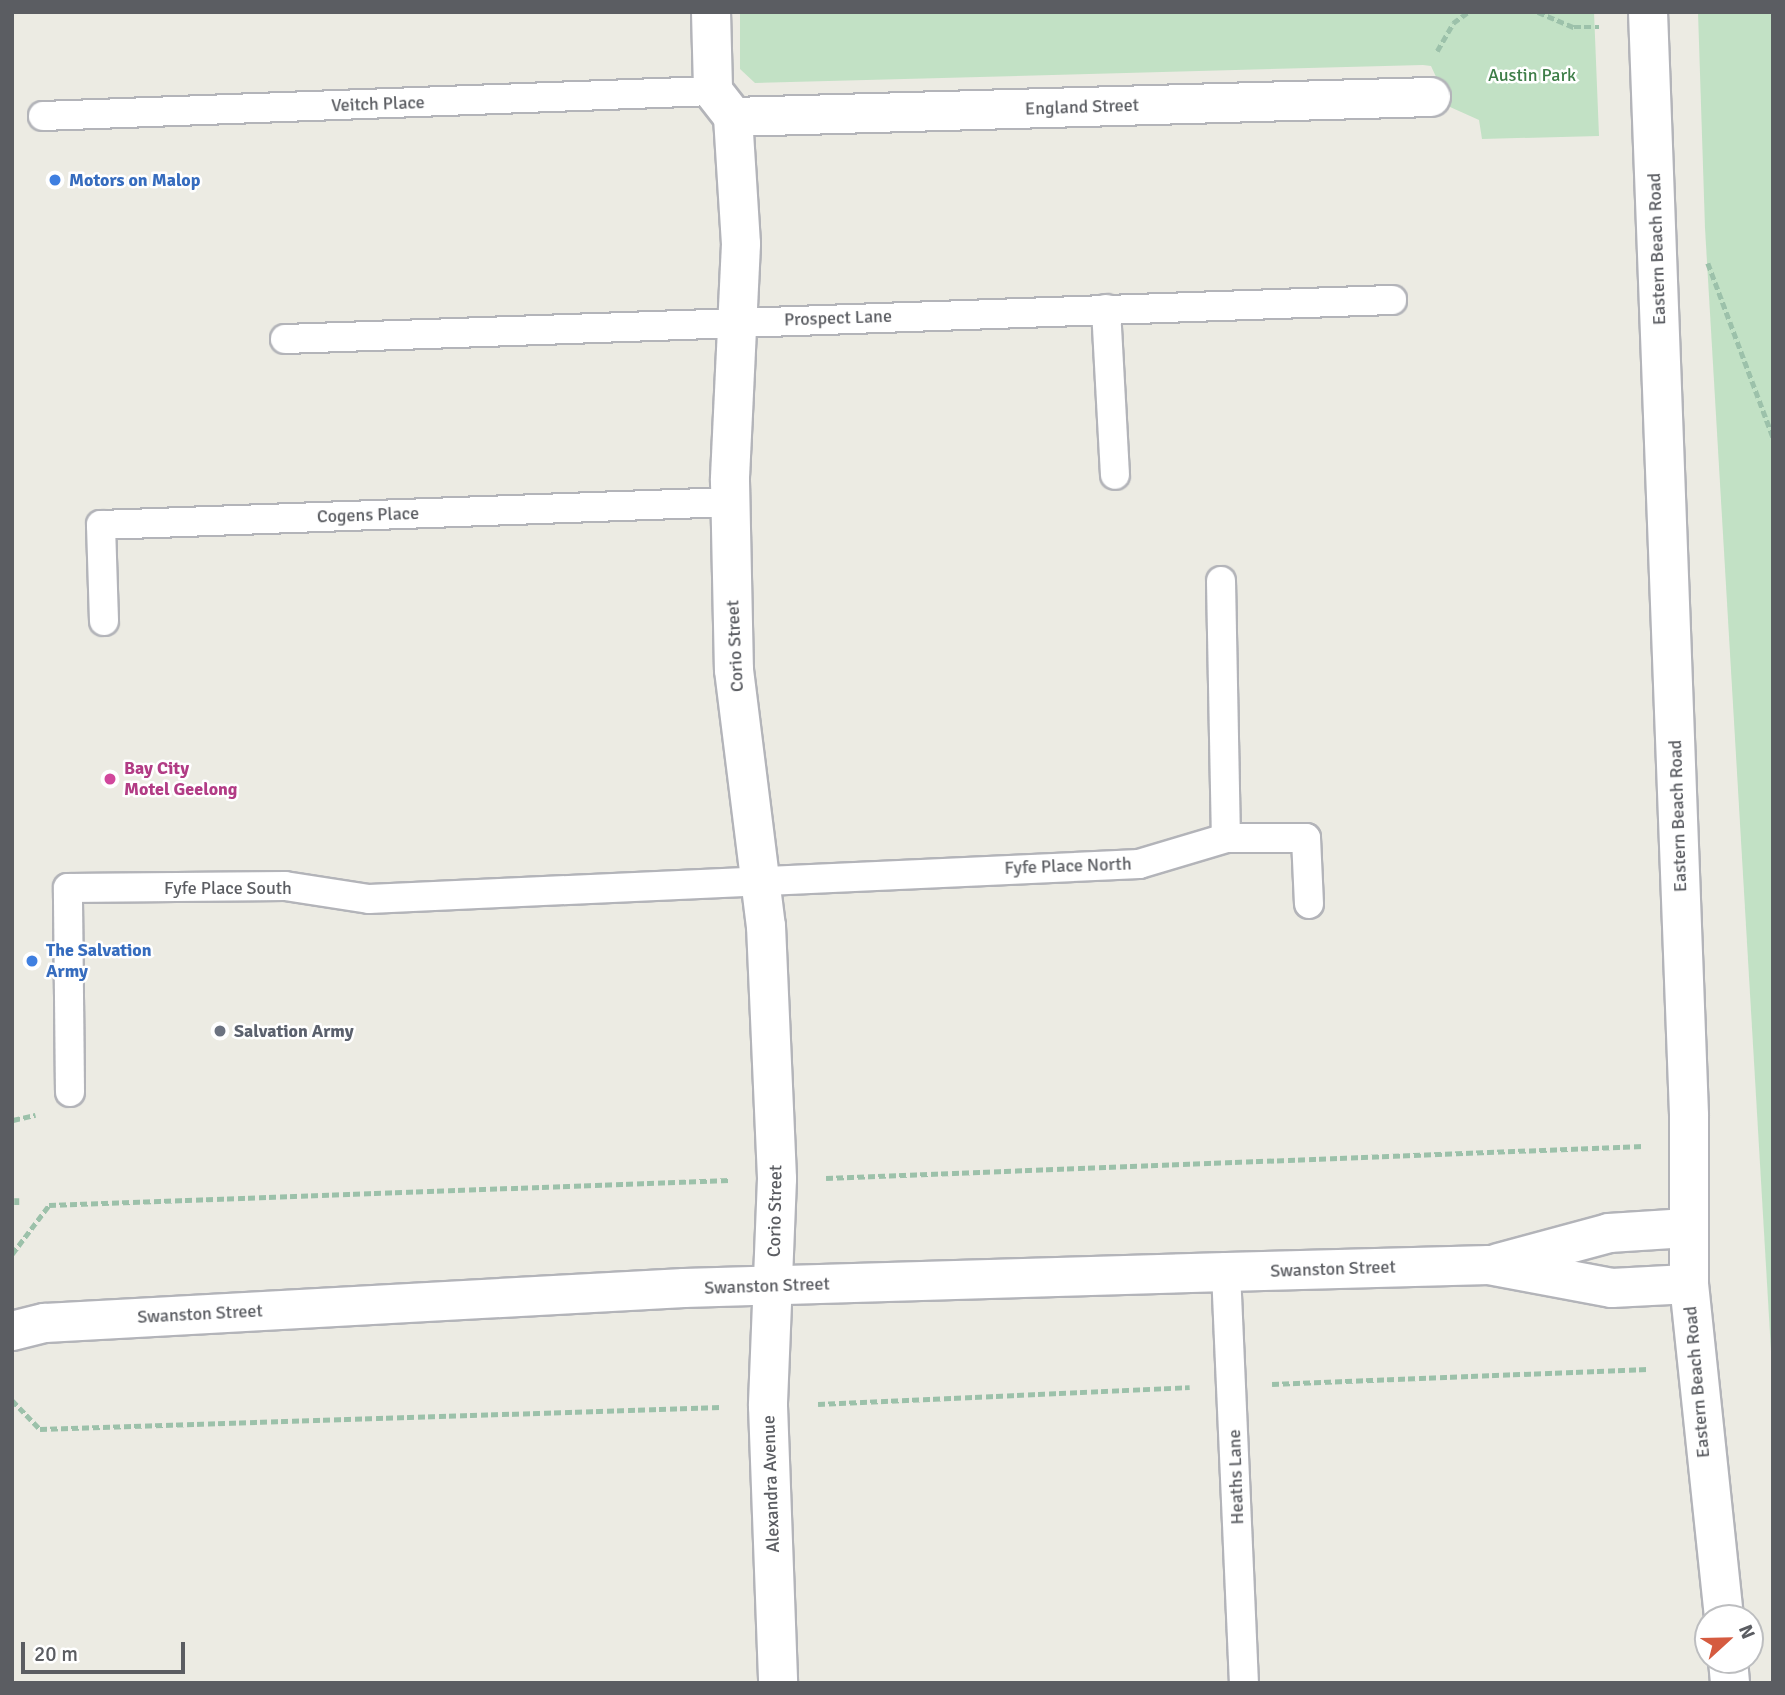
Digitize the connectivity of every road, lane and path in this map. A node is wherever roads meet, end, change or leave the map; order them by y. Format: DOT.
graph roads {
  1 [pos="711,12"];
  2 [pos="1538,12"];
  3 [pos="1648,12"];
  4 [pos="1607,26"];
  5 [pos="1430,97"];
  6 [pos="723,104"];
  7 [pos="43,116"];
  8 [pos="1705,256"];
  9 [pos="1392,300"];
  10 [pos="1106,309"];
  11 [pos="740,322"];
  12 [pos="285,339"];
  13 [pos="1773,437"];
  14 [pos="1115,475"];
  15 [pos="731,502"];
  16 [pos="1220,581"];
  17 [pos="104,621"];
  18 [pos="1226,838"];
  19 [pos="761,877"];
  20 [pos="1309,904"];
  21 [pos="70,1092"];
  22 [pos="1689,1145"];
  23 [pos="822,1178"];
  24 [pos="739,1181"];
  25 [pos="17,1198"];
  26 [pos="18,1207"];
  27 [pos="1687,1228"];
  28 [pos="12,1254"];
  29 [pos="1489,1265"];
  30 [pos="1226,1272"];
  31 [pos="1689,1284"];
  32 [pos="772,1285"];
  33 [pos="23,1323"];
  34 [pos="1695,1368"];
  35 [pos="1232,1385"];
  36 [pos="12,1400"];
  37 [pos="832,1403"];
  38 [pos="700,1408"];
  39 [pos="1722,1604"];
  40 [pos="778,1683"];
  41 [pos="1244,1683"];
  1 -- 6 [label="street, Corio Street"];
  2 -- 4 [label="path"];
  3 -- 22 [label="street, Eastern Beach Road"];
  5 -- 6 [label="street, England Street"];
  6 -- 7 [label="lane, Veitch Place"];
  6 -- 11 [label="street, Corio Street"];
  8 -- 13 [label="path"];
  9 -- 10 [label="lane, Prospect Lane"];
  10 -- 11 [label="lane, Prospect Lane"];
  10 -- 14 [label="lane"];
  11 -- 12 [label="lane, Prospect Lane"];
  11 -- 15 [label="street, Corio Street"];
  15 -- 17 [label="lane, Cogens Place"];
  15 -- 19 [label="street, Corio Street"];
  16 -- 18 [label="lane"];
  18 -- 19 [label="lane, Fyfe Place North"];
  18 -- 20 [label="lane, Fyfe Place North"];
  19 -- 21 [label="lane, Fyfe Place South"];
  19 -- 32 [label="street, Corio Street"];
  22 -- 23 [label="path"];
  22 -- 27 [label="street, Eastern Beach Road"];
  24 -- 28 [label="path"];
  25 -- 26 [label="path"];
  27 -- 29 [label="street, Swanston Street"];
  27 -- 31 [label="street, Eastern Beach Road"];
  29 -- 30 [label="street, Swanston Street"];
  29 -- 31 [label="street, Swanston Street"];
  30 -- 32 [label="street, Swanston Street"];
  30 -- 35 [label="lane, Heaths Lane"];
  31 -- 34 [label="street, Eastern Beach Road"];
  32 -- 33 [label="street, Swanston Street"];
  32 -- 40 [label="street, Alexandra Avenue"];
  34 -- 35 [label="path"];
  34 -- 39 [label="street, Eastern Beach Road"];
  35 -- 37 [label="path"];
  35 -- 41 [label="lane, Heaths Lane"];
  36 -- 38 [label="path"];
}
